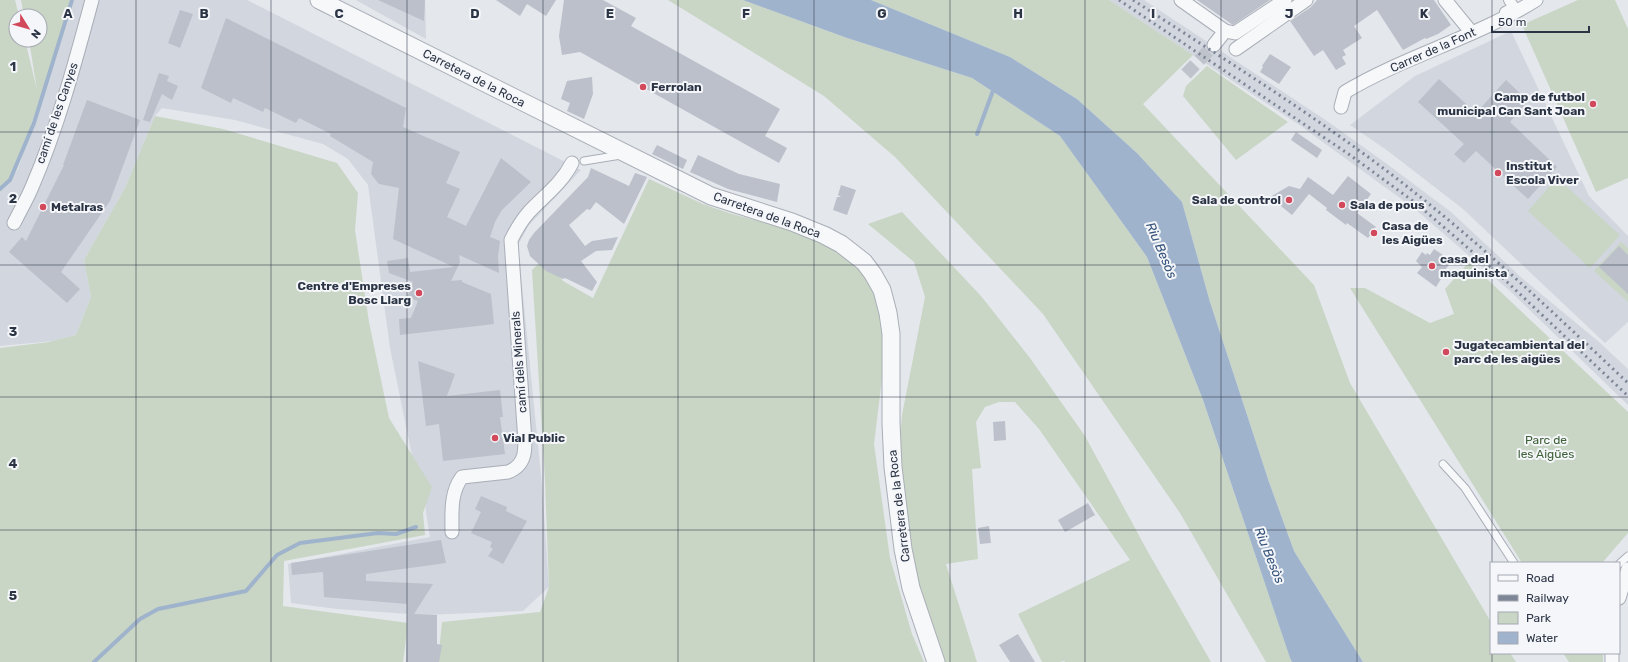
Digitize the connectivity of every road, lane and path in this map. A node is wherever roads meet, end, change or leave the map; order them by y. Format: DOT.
graph roads {
  1 [pos="92,0"];
  2 [pos="319,0"];
  3 [pos="1181,0"];
  4 [pos="1285,0"];
  5 [pos="1306,0"];
  6 [pos="1446,0"];
  7 [pos="1449,0"];
  8 [pos="1509,0"];
  9 [pos="1536,0"];
  10 [pos="1518,4"];
  11 [pos="1230,32"];
  12 [pos="1472,33"];
  13 [pos="1214,45"];
  14 [pos="1236,49"];
  15 [pos="1342,107"];
  16 [pos="626,155"];
  17 [pos="578,162"];
  18 [pos="14,223"];
  19 [pos="1442,464"];
  20 [pos="452,532"];
  21 [pos="1628,556"];
  22 [pos="1513,562"];
  23 [pos="1620,563"];
  24 [pos="1628,569"];
  25 [pos="1620,595"];
  26 [pos="936,662"];
  1 -- 18 [label="street, camí de les Canyes"];
  2 -- 16 [label="street, Carretera de la Roca"];
  3 -- 11 [label="street"];
  4 -- 11 [label="street"];
  5 -- 14 [label="street"];
  6 -- 12 [label="street"];
  7 -- 8 [label="street"];
  9 -- 10 [label="street, Carrer de la Font"];
  10 -- 12 [label="street, Carrer de la Font"];
  11 -- 13 [label="street"];
  12 -- 15 [label="street, Carrer de la Font"];
  16 -- 17 [label="lane"];
  16 -- 26 [label="street, Carretera de la Roca"];
  17 -- 20 [label="street, camí dels Minerals"];
  19 -- 22 [label="lane"];
  21 -- 23 [label="lane"];
  24 -- 25 [label="street"];
}
